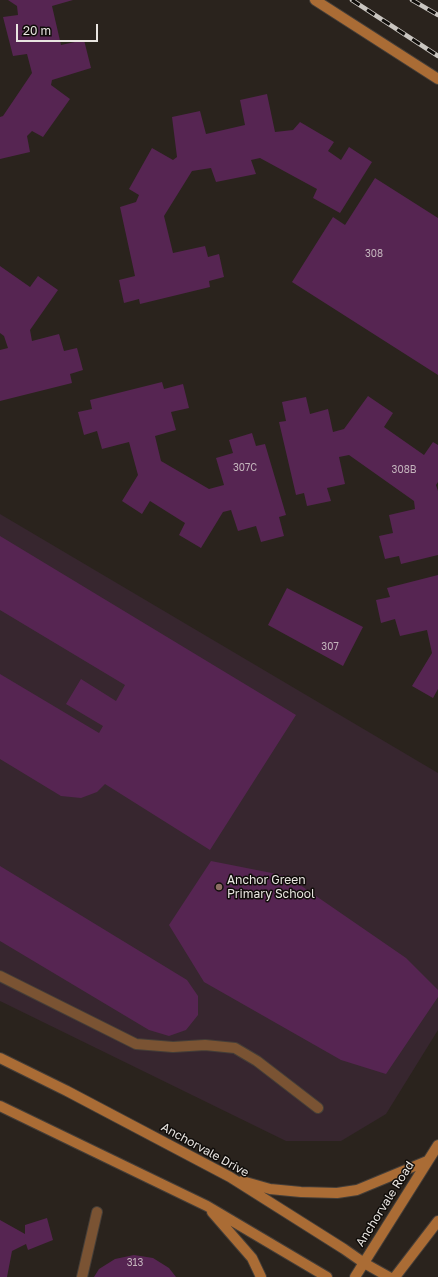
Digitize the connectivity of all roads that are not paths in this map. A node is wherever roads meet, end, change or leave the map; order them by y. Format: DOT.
graph roads {
  1 [pos="315,0"];
  2 [pos="438,78"];
  3 [pos="0,976"];
  4 [pos="0,1058"];
  5 [pos="0,1106"];
  6 [pos="318,1108"];
  7 [pos="438,1145"];
  8 [pos="427,1161"];
  9 [pos="230,1177"];
  10 [pos="207,1206"];
  11 [pos="97,1212"];
  12 [pos="438,1221"];
  13 [pos="364,1263"];
  14 [pos="82,1277"];
  15 [pos="261,1277"];
  16 [pos="327,1277"];
  17 [pos="355,1277"];
  18 [pos="389,1277"];
  19 [pos="395,1277"];
  1 -- 2 [label="street"];
  3 -- 6 [label="lane"];
  4 -- 9 [label="street, Anchorvale Drive"];
  5 -- 10 [label="street"];
  7 -- 8 [label="street, Anchorvale Road"];
  8 -- 9 [label="street"];
  8 -- 13 [label="street, Anchorvale Road"];
  9 -- 13 [label="street, Anchorvale Drive"];
  10 -- 15 [label="street"];
  10 -- 16 [label="street"];
  11 -- 14 [label="lane"];
  12 -- 19 [label="street"];
  13 -- 17 [label="street, Anchorvale Road"];
  13 -- 18 [label="street, Anchorvale Drive"];
}
